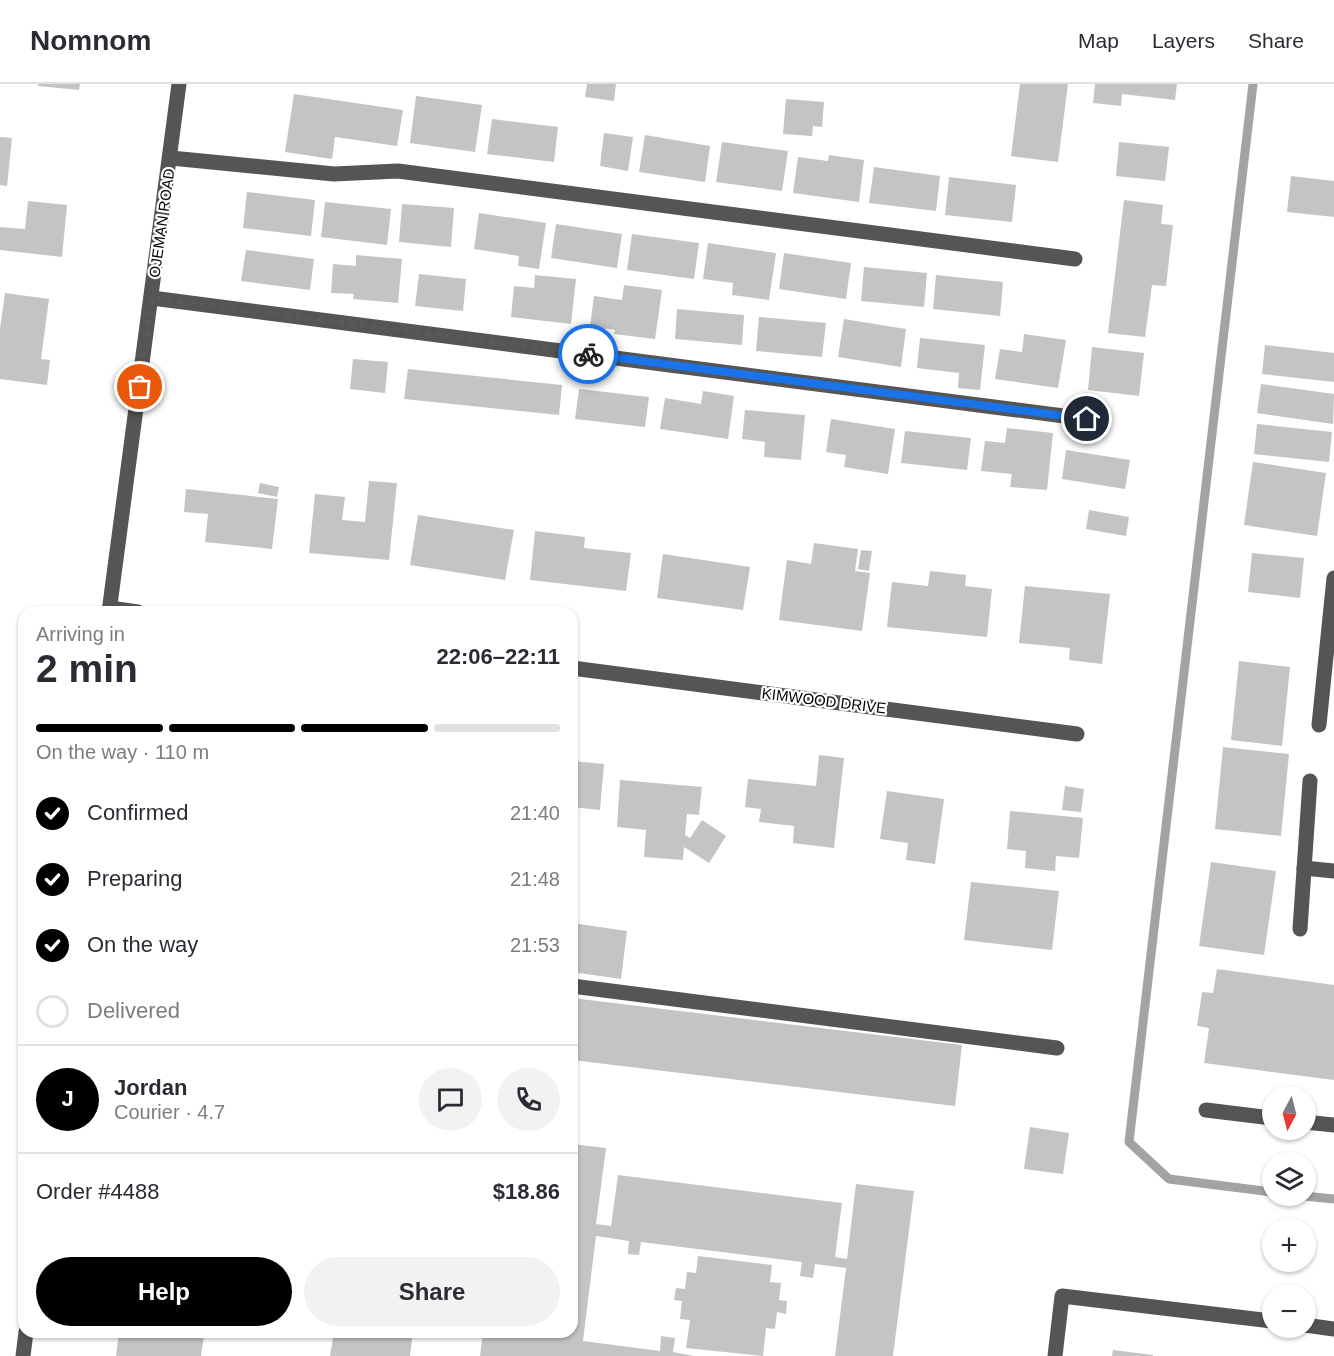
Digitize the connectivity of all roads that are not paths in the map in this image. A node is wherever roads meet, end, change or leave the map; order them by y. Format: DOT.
graph roads {
  1 [pos="179,84"];
  2 [pos="171,158"];
  3 [pos="1075,259"];
  4 [pos="152,298"];
  5 [pos="1087,419"];
  6 [pos="1334,578"];
  7 [pos="111,606"];
  8 [pos="1330,655"];
  9 [pos="578,669"];
  10 [pos="1319,725"];
  11 [pos="1077,734"];
  12 [pos="1310,781"];
  13 [pos="1304,868"];
  14 [pos="1334,871"];
  15 [pos="1300,929"];
  16 [pos="578,987"];
  17 [pos="1058,1048"];
  18 [pos="1206,1110"];
  19 [pos="1262,1117"];
  20 [pos="1316,1123"];
  21 [pos="1334,1125"];
  22 [pos="1262,1321"];
  23 [pos="1316,1327"];
  24 [pos="1334,1329"];
  25 [pos="25,1338"];
  26 [pos="23,1356"];
  27 [pos="1055,1356"];
  1 -- 2 [label="street, OJEMAN ROAD"];
  2 -- 3 [label="street"];
  2 -- 4 [label="street, OJEMAN ROAD"];
  4 -- 5 [label="street"];
  4 -- 7 [label="street, OJEMAN ROAD"];
  6 -- 8 [label="street"];
  8 -- 10 [label="street"];
  9 -- 11 [label="street, KIMWOOD DRIVE"];
  12 -- 13 [label="street"];
  13 -- 14 [label="street"];
  13 -- 15 [label="street"];
  16 -- 17 [label="street"];
  18 -- 19 [label="street"];
  20 -- 21 [label="street"];
  22 -- 27 [label="street"];
  23 -- 24 [label="street"];
  25 -- 26 [label="street"];
}
